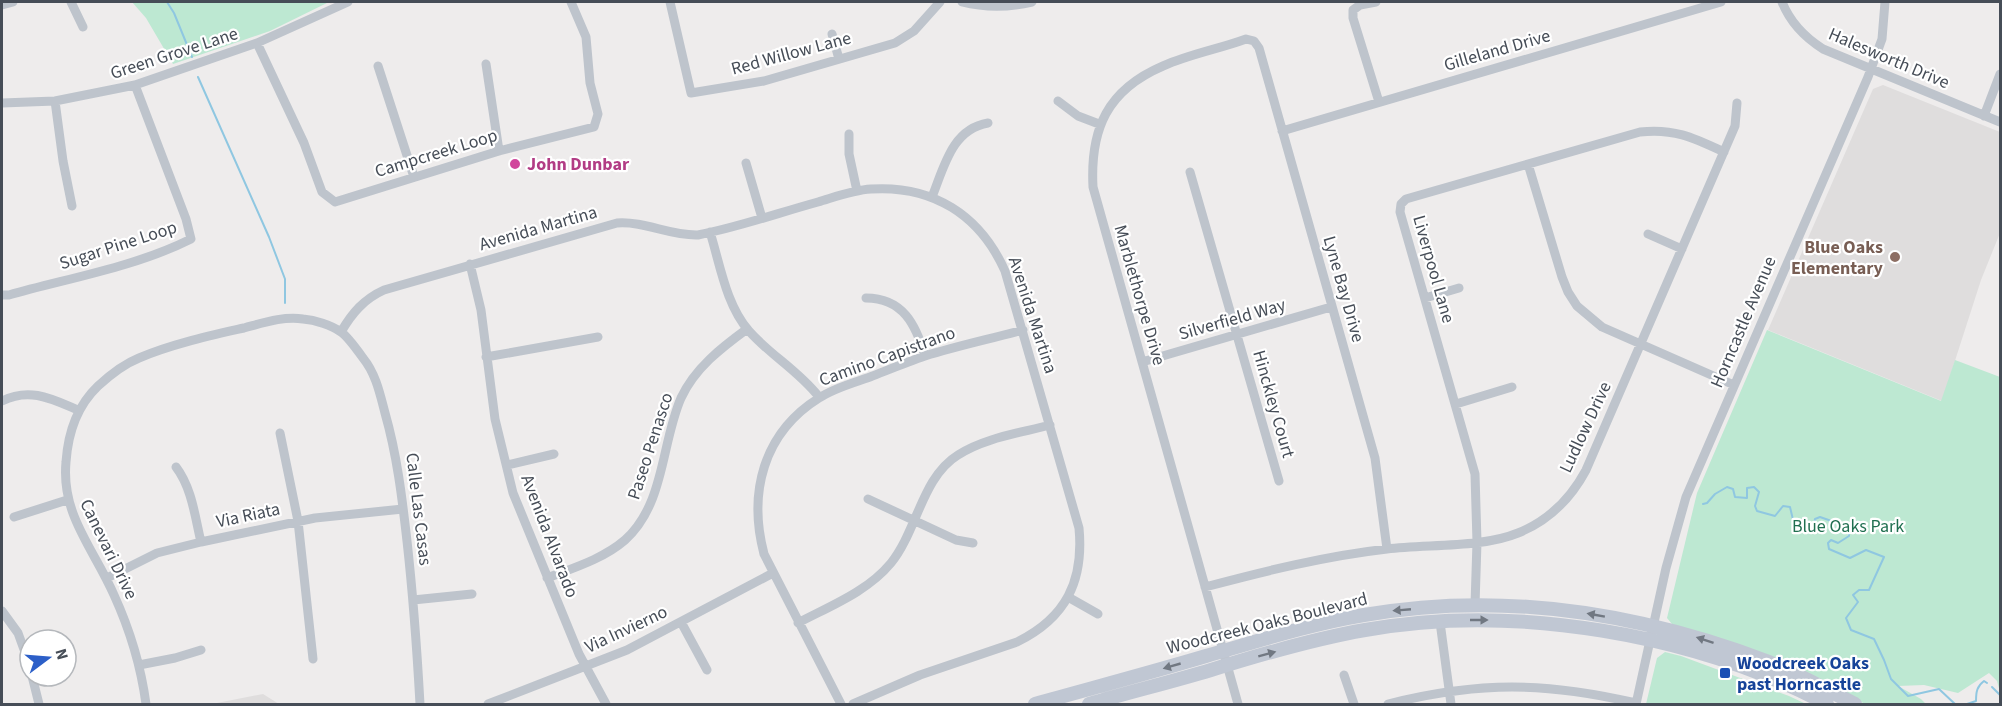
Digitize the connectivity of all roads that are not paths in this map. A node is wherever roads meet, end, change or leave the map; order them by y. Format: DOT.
graph roads {
  1 [pos="13,2"];
  2 [pos="71,2"];
  3 [pos="348,2"];
  4 [pos="571,2"];
  5 [pos="670,2"];
  6 [pos="940,2"];
  7 [pos="962,2"];
  8 [pos="1032,2"];
  9 [pos="1376,2"];
  10 [pos="1721,2"];
  11 [pos="1782,2"];
  12 [pos="1885,2"];
  13 [pos="2,5"];
  14 [pos="83,27"];
  15 [pos="832,34"];
  16 [pos="1254,41"];
  17 [pos="257,43"];
  18 [pos="839,59"];
  19 [pos="486,64"];
  20 [pos="378,66"];
  21 [pos="1871,69"];
  22 [pos="2001,74"];
  23 [pos="135,85"];
  24 [pos="1058,100"];
  25 [pos="55,101"];
  26 [pos="1379,102"];
  27 [pos="2,103"];
  28 [pos="1737,103"];
  29 [pos="1984,116"];
  30 [pos="2001,122"];
  31 [pos="988,123"];
  32 [pos="1099,124"];
  33 [pos="1282,131"];
  34 [pos="849,134"];
  35 [pos="499,151"];
  36 [pos="1724,152"];
  37 [pos="746,163"];
  38 [pos="1528,164"];
  39 [pos="1190,172"];
  40 [pos="414,177"];
  41 [pos="857,191"];
  42 [pos="932,197"];
  43 [pos="72,206"];
  44 [pos="762,218"];
  45 [pos="710,232"];
  46 [pos="1648,234"];
  47 [pos="1682,249"];
  48 [pos="470,264"];
  49 [pos="1459,288"];
  50 [pos="2,295"];
  51 [pos="866,298"];
  52 [pos="1425,298"];
  53 [pos="1331,308"];
  54 [pos="747,329"];
  55 [pos="1023,330"];
  56 [pos="341,332"];
  57 [pos="1237,335"];
  58 [pos="598,337"];
  59 [pos="1640,345"];
  60 [pos="925,356"];
  61 [pos="486,357"];
  62 [pos="1142,362"];
  63 [pos="1734,385"];
  64 [pos="1512,387"];
  65 [pos="819,398"];
  66 [pos="2,401"];
  67 [pos="1456,404"];
  68 [pos="78,410"];
  69 [pos="1050,425"];
  70 [pos="280,433"];
  71 [pos="554,454"];
  72 [pos="507,465"];
  73 [pos="176,467"];
  74 [pos="1279,482"];
  75 [pos="868,499"];
  76 [pos="67,500"];
  77 [pos="403,509"];
  78 [pos="14,517"];
  79 [pos="298,521"];
  80 [pos="915,522"];
  81 [pos="201,542"];
  82 [pos="1477,542"];
  83 [pos="973,543"];
  84 [pos="1387,549"];
  85 [pos="773,573"];
  86 [pos="106,578"];
  87 [pos="547,578"];
  88 [pos="1205,587"];
  89 [pos="472,594"];
  90 [pos="1068,597"];
  91 [pos="413,600"];
  92 [pos="1475,605"];
  93 [pos="2,611"];
  94 [pos="1098,614"];
  95 [pos="681,622"];
  96 [pos="1440,622"];
  97 [pos="798,623"];
  98 [pos="1653,626"];
  99 [pos="18,633"];
  100 [pos="1650,641"];
  101 [pos="201,650"];
  102 [pos="1223,650"];
  103 [pos="313,659"];
  104 [pos="1227,664"];
  105 [pos="139,665"];
  106 [pos="585,667"];
  107 [pos="706,670"];
  108 [pos="1344,675"];
  109 [pos="35,688"];
  110 [pos="1449,690"];
  111 [pos="1636,704"];
  112 [pos="39,705"];
  113 [pos="146,705"];
  114 [pos="420,705"];
  115 [pos="488,705"];
  116 [pos="606,705"];
  117 [pos="841,705"];
  118 [pos="853,705"];
  119 [pos="1035,705"];
  120 [pos="1089,705"];
  121 [pos="1238,705"];
  122 [pos="1354,705"];
  123 [pos="1388,705"];
  124 [pos="1451,705"];
  125 [pos="1827,705"];
  126 [pos="1855,705"];
  1 -- 13 [label="street"];
  2 -- 14 [label="street"];
  3 -- 17 [label="street, Green Grove Lane"];
  4 -- 35 [label="street, Campcreek Loop"];
  5 -- 18 [label="street, Red Willow Lane"];
  6 -- 18 [label="street, Red Willow Lane"];
  7 -- 8 [label="street"];
  9 -- 26 [label="street"];
  10 -- 26 [label="street, Gilleland Drive"];
  11 -- 21 [label="street, Halesworth Drive"];
  12 -- 21 [label="street, Horncastle Avenue"];
  15 -- 18 [label="street"];
  16 -- 32 [label="street, Marblethorpe Drive"];
  16 -- 33 [label="street, Lyne Bay Drive"];
  17 -- 23 [label="street, Green Grove Lane"];
  17 -- 40 [label="street, Campcreek Loop"];
  19 -- 35 [label="street"];
  20 -- 40 [label="street"];
  21 -- 29 [label="street, Halesworth Drive"];
  21 -- 63 [label="street, Horncastle Avenue"];
  22 -- 29 [label="street"];
  23 -- 25 [label="street, Green Grove Lane"];
  23 -- 50 [label="street, Sugar Pine Loop"];
  24 -- 32 [label="street"];
  25 -- 27 [label="street, Green Grove Lane"];
  25 -- 43 [label="street"];
  26 -- 33 [label="street, Gilleland Drive"];
  28 -- 36 [label="street, Ludlow Drive"];
  29 -- 30 [label="street, Halesworth Drive"];
  31 -- 42 [label="street"];
  32 -- 62 [label="street, Marblethorpe Drive"];
  33 -- 53 [label="street, Lyne Bay Drive"];
  34 -- 41 [label="street"];
  35 -- 40 [label="street, Campcreek Loop"];
  36 -- 38 [label="street, Liverpool Lane"];
  36 -- 47 [label="street, Ludlow Drive"];
  37 -- 44 [label="street"];
  38 -- 52 [label="street, Liverpool Lane"];
  38 -- 59 [label="street"];
  39 -- 57 [label="street, Hinckley Court"];
  41 -- 42 [label="street, Avenida Martina"];
  41 -- 44 [label="street, Avenida Martina"];
  42 -- 55 [label="street, Avenida Martina"];
  44 -- 45 [label="street, Avenida Martina"];
  45 -- 48 [label="street, Avenida Martina"];
  45 -- 54 [label="street"];
  46 -- 47 [label="street"];
  47 -- 59 [label="street, Ludlow Drive"];
  48 -- 56 [label="street, Avenida Martina"];
  48 -- 61 [label="street, Avenida Alvarado"];
  49 -- 52 [label="street"];
  51 -- 60 [label="street"];
  52 -- 67 [label="street, Liverpool Lane"];
  53 -- 57 [label="street, Silverfield Way"];
  53 -- 84 [label="street, Lyne Bay Drive"];
  54 -- 65 [label="street"];
  54 -- 87 [label="street, Paseo Penasco"];
  55 -- 60 [label="street, Camino Capistrano"];
  55 -- 69 [label="street, Avenida Martina"];
  56 -- 68 [label="street, Canevari Drive"];
  56 -- 77 [label="street, Calle Las Casas"];
  57 -- 62 [label="street, Silverfield Way"];
  57 -- 74 [label="street, Hinckley Court"];
  58 -- 61 [label="street"];
  59 -- 63 [label="street"];
  59 -- 82 [label="street, Ludlow Drive"];
  60 -- 65 [label="street, Camino Capistrano"];
  61 -- 72 [label="street, Avenida Alvarado"];
  62 -- 88 [label="street, Marblethorpe Drive"];
  63 -- 98 [label="street, Horncastle Avenue"];
  64 -- 67 [label="street"];
  65 -- 85 [label="street, Camino Capistrano"];
  66 -- 68 [label="street"];
  67 -- 82 [label="street, Liverpool Lane"];
  68 -- 76 [label="street, Canevari Drive"];
  69 -- 80 [label="street"];
  69 -- 90 [label="street, Avenida Martina"];
  70 -- 79 [label="street"];
  71 -- 72 [label="street"];
  72 -- 87 [label="street, Avenida Alvarado"];
  73 -- 81 [label="street"];
  75 -- 80 [label="street"];
  76 -- 78 [label="street"];
  76 -- 86 [label="street, Canevari Drive"];
  77 -- 79 [label="street, Via Riata"];
  77 -- 91 [label="street, Calle Las Casas"];
  79 -- 81 [label="street, Via Riata"];
  79 -- 103 [label="street"];
  80 -- 83 [label="street"];
  80 -- 97 [label="street"];
  81 -- 86 [label="street, Via Riata"];
  82 -- 84 [label="street, Ludlow Drive"];
  82 -- 92 [label="street, Liverpool Lane"];
  84 -- 88 [label="street, Ludlow Drive"];
  85 -- 95 [label="street, Via Invierno"];
  85 -- 97 [label="street, Camino Capistrano"];
  86 -- 105 [label="street, Canevari Drive"];
  87 -- 106 [label="street, Avenida Alvarado"];
  88 -- 102 [label="street, Marblethorpe Drive"];
  89 -- 91 [label="street"];
  90 -- 94 [label="street"];
  90 -- 118 [label="street, Avenida Martina"];
  91 -- 114 [label="street, Calle Las Casas"];
  98 -- 92 [label="main road, Woodcreek Oaks Boulevard, one-way"];
  92 -- 102 [label="main road, Woodcreek Oaks Boulevard, one-way"];
  93 -- 99 [label="street"];
  95 -- 106 [label="street, Via Invierno"];
  95 -- 107 [label="street"];
  96 -- 100 [label="main road, Woodcreek Oaks Boulevard, one-way"];
  104 -- 96 [label="main road, Woodcreek Oaks Boulevard, one-way"];
  96 -- 110 [label="street"];
  97 -- 117 [label="street, Camino Capistrano"];
  98 -- 100 [label="street, Horncastle Avenue"];
  126 -- 98 [label="main road, Woodcreek Oaks Boulevard, one-way"];
  100 -- 111 [label="street"];
  100 -- 125 [label="main road, Woodcreek Oaks Boulevard"];
  101 -- 105 [label="street"];
  102 -- 104 [label="street, Marblethorpe Drive"];
  102 -- 119 [label="main road, Woodcreek Oaks Boulevard, one-way"];
  104 -- 120 [label="main road, Woodcreek Oaks Boulevard"];
  104 -- 121 [label="street, Marblethorpe Drive"];
  105 -- 113 [label="street, Canevari Drive"];
  106 -- 115 [label="street, Via Invierno"];
  106 -- 116 [label="street, Avenida Alvarado"];
  108 -- 122 [label="street"];
  109 -- 112 [label="street"];
  110 -- 111 [label="street"];
  110 -- 123 [label="street"];
  110 -- 124 [label="street"];
}
